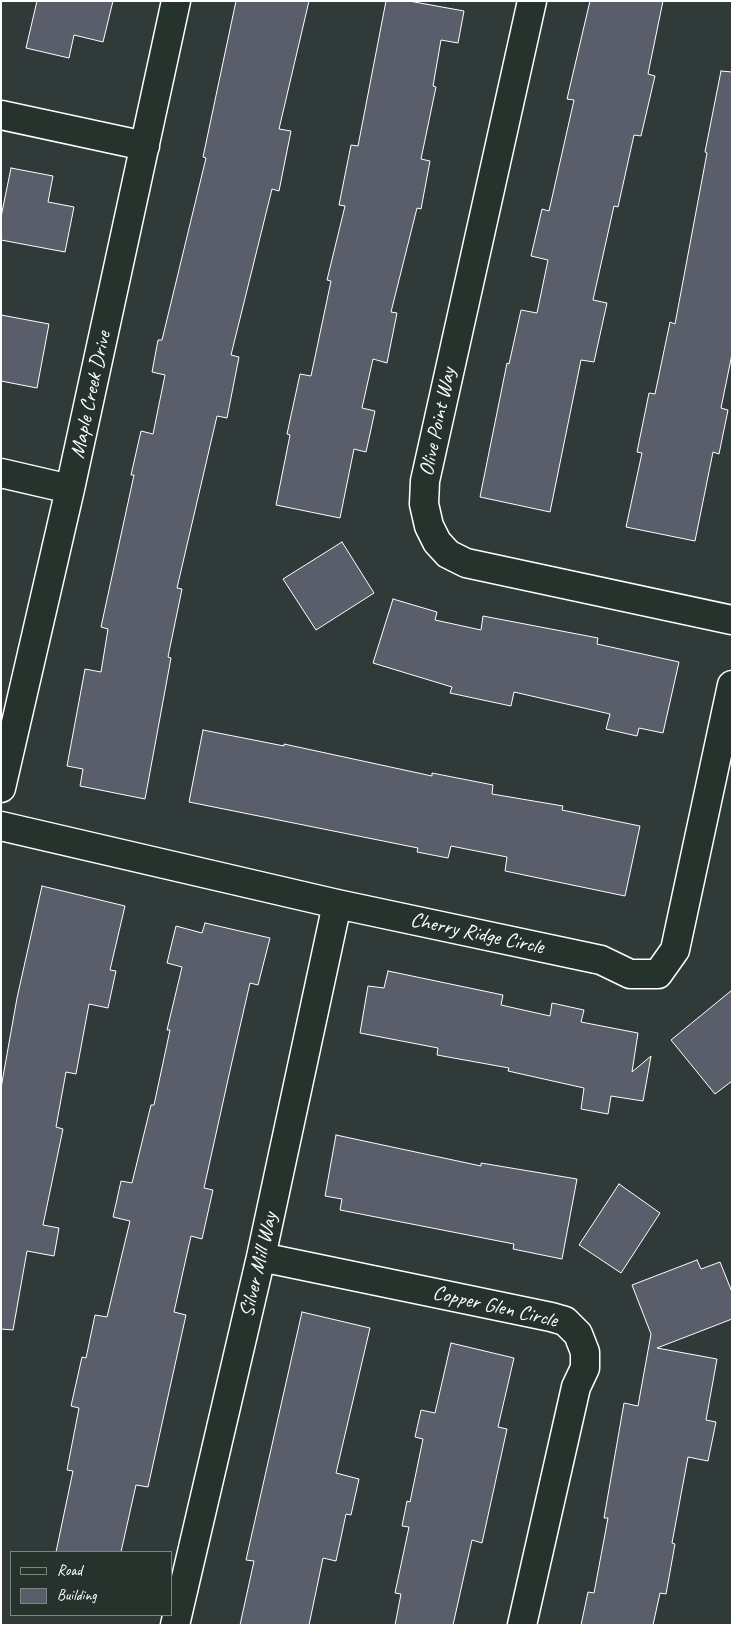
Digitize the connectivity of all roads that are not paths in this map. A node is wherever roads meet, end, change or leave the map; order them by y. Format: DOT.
graph roads {
  1 [pos="176,1"];
  2 [pos="532,1"];
  3 [pos="1,115"];
  4 [pos="145,146"];
  5 [pos="1,473"];
  6 [pos="70,488"];
  7 [pos="732,620"];
  8 [pos="732,685"];
  9 [pos="1,788"];
  10 [pos="1,826"];
  11 [pos="338,904"];
  12 [pos="261,1257"];
  13 [pos="175,1625"];
  14 [pos="522,1625"];
  1 -- 4 [label="street, Maple Creek Drive"];
  2 -- 7 [label="street, Olive Point Way"];
  3 -- 4 [label="street"];
  4 -- 6 [label="street, Maple Creek Drive"];
  5 -- 6 [label="street"];
  6 -- 9 [label="street, Maple Creek Drive"];
  8 -- 11 [label="street, Cherry Ridge Circle"];
  10 -- 11 [label="street, Cherry Ridge Circle"];
  11 -- 12 [label="street, Silver Mill Way"];
  12 -- 13 [label="street, Silver Mill Way"];
  12 -- 14 [label="street, Copper Glen Circle"];
}
